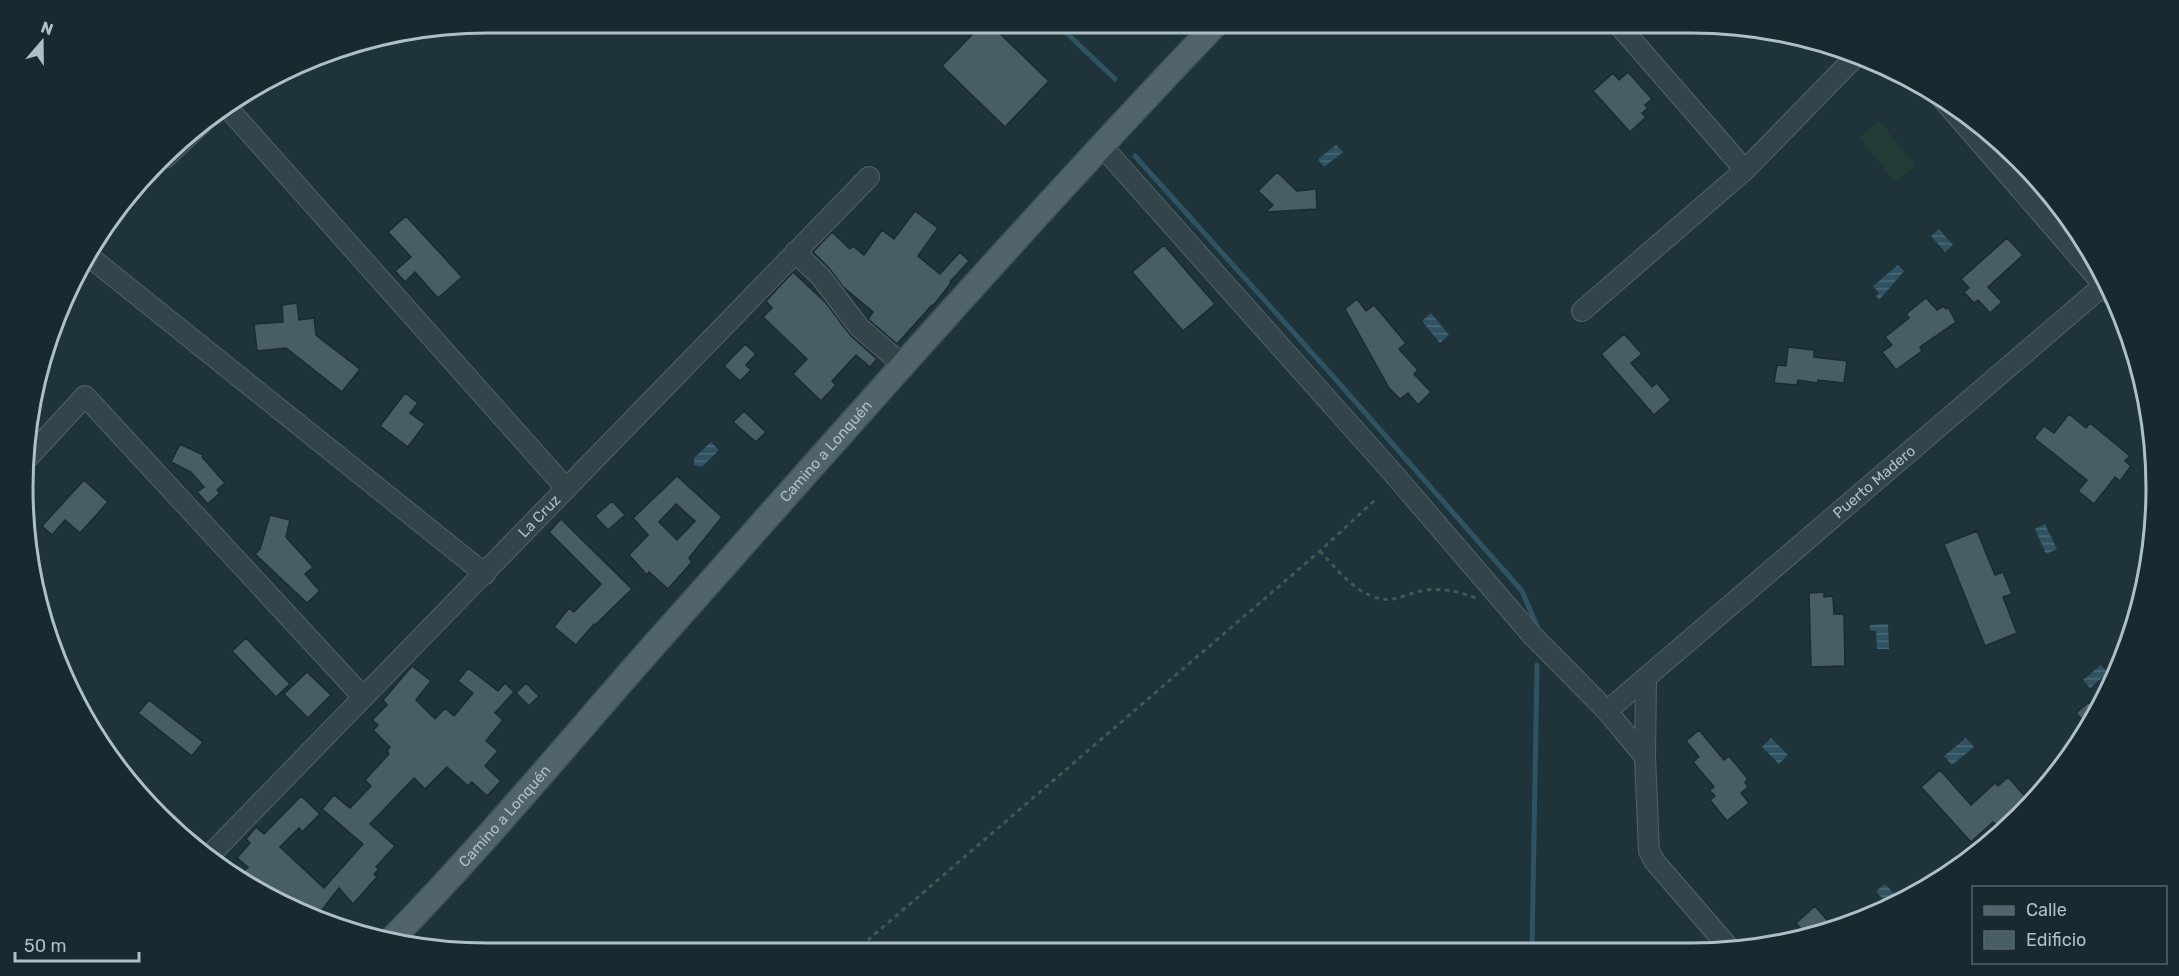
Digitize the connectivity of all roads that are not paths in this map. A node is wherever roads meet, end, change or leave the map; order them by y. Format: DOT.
graph roads {
  1 [pos="1207,33"];
  2 [pos="1627,33"];
  3 [pos="1850,62"];
  4 [pos="232,112"];
  5 [pos="1965,125"];
  6 [pos="1101,145"];
  7 [pos="1745,170"];
  8 [pos="869,177"];
  9 [pos="795,252"];
  10 [pos="94,260"];
  11 [pos="2088,267"];
  12 [pos="2103,296"];
  13 [pos="1582,311"];
  14 [pos="903,365"];
  15 [pos="35,450"];
  16 [pos="566,487"];
  17 [pos="484,574"];
  18 [pos="1646,679"];
  19 [pos="363,697"];
  20 [pos="1607,711"];
  21 [pos="1645,757"];
  22 [pos="214,851"];
  23 [pos="441,888"];
  24 [pos="397,934"];
  25 [pos="410,936"];
  26 [pos="1724,942"];
  1 -- 6 [label="main road, Camino a Lonquén"];
  2 -- 7 [label="street"];
  3 -- 7 [label="street"];
  4 -- 16 [label="street"];
  5 -- 11 [label="street"];
  6 -- 14 [label="main road, Camino a Lonquén"];
  6 -- 20 [label="street"];
  7 -- 13 [label="street"];
  8 -- 9 [label="street, La Cruz"];
  9 -- 14 [label="street"];
  9 -- 16 [label="street, La Cruz"];
  10 -- 17 [label="street"];
  12 -- 18 [label="street, Puerto Madero"];
  14 -- 23 [label="main road, Camino a Lonquén"];
  15 -- 19 [label="street"];
  16 -- 17 [label="street, La Cruz"];
  17 -- 19 [label="street, La Cruz"];
  18 -- 20 [label="street, Puerto Madero"];
  18 -- 21 [label="street"];
  19 -- 22 [label="street, La Cruz"];
  20 -- 21 [label="street"];
  21 -- 26 [label="street"];
  23 -- 24 [label="main road, Camino a Lonquén"];
  23 -- 25 [label="main road, Camino a Lonquén"];
}
